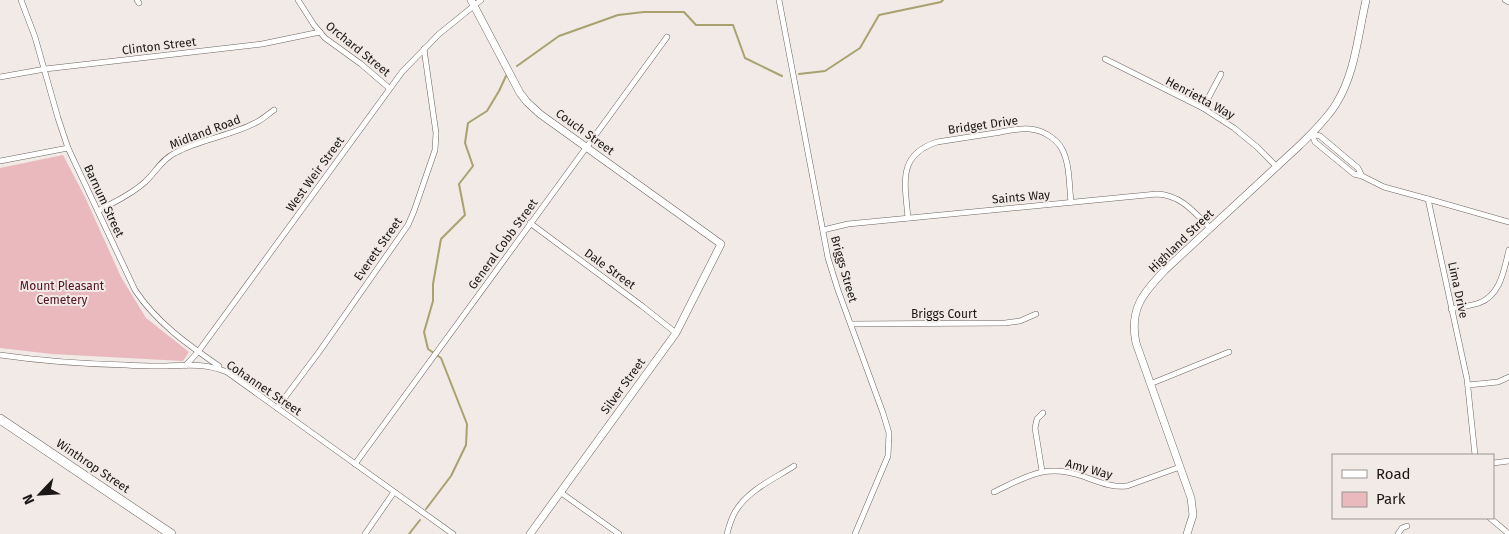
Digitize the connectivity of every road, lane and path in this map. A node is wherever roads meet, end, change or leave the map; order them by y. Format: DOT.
graph roads {
  1 [pos="21,0"];
  2 [pos="298,0"];
  3 [pos="481,0"];
  4 [pos="779,0"];
  5 [pos="1366,0"];
  6 [pos="1505,0"];
  7 [pos="1509,2"];
  8 [pos="472,3"];
  9 [pos="320,32"];
  10 [pos="667,37"];
  11 [pos="424,48"];
  12 [pos="1106,59"];
  13 [pos="45,69"];
  14 [pos="1221,74"];
  15 [pos="0,77"];
  16 [pos="389,88"];
  17 [pos="1203,108"];
  18 [pos="274,110"];
  19 [pos="1312,134"];
  20 [pos="586,147"];
  21 [pos="68,148"];
  22 [pos="0,161"];
  23 [pos="1277,167"];
  24 [pos="1428,199"];
  25 [pos="1071,202"];
  26 [pos="98,210"];
  27 [pos="908,218"];
  28 [pos="1509,222"];
  29 [pos="530,224"];
  30 [pos="1210,228"];
  31 [pos="823,230"];
  32 [pos="722,244"];
  33 [pos="1509,250"];
  34 [pos="1451,309"];
  35 [pos="1036,314"];
  36 [pos="850,324"];
  37 [pos="676,333"];
  38 [pos="198,352"];
  39 [pos="1229,352"];
  40 [pos="0,355"];
  41 [pos="186,365"];
  42 [pos="227,372"];
  43 [pos="1509,377"];
  44 [pos="1150,384"];
  45 [pos="1468,386"];
  46 [pos="276,408"];
  47 [pos="1043,413"];
  48 [pos="0,419"];
  49 [pos="1476,454"];
  50 [pos="1509,461"];
  51 [pos="1494,463"];
  52 [pos="355,464"];
  53 [pos="794,466"];
  54 [pos="1180,467"];
  55 [pos="1042,471"];
  56 [pos="394,492"];
  57 [pos="560,492"];
  58 [pos="994,492"];
  59 [pos="1491,519"];
  60 [pos="1407,526"];
  61 [pos="171,534"];
  62 [pos="365,534"];
  63 [pos="453,534"];
  64 [pos="530,534"];
  65 [pos="619,534"];
  66 [pos="727,534"];
  67 [pos="855,534"];
  68 [pos="1187,534"];
  69 [pos="1398,534"];
  70 [pos="1509,534"];
  1 -- 13 [label="street, Barnum Street"];
  2 -- 9 [label="street, Orchard Street"];
  3 -- 8 [label="street, West Weir Street"];
  4 -- 31 [label="street, Briggs Street"];
  5 -- 19 [label="street, Highland Street"];
  6 -- 7 [label="street"];
  8 -- 11 [label="street, West Weir Street"];
  8 -- 20 [label="street, Couch Street"];
  9 -- 13 [label="street, Clinton Street"];
  9 -- 16 [label="street, Orchard Street"];
  10 -- 20 [label="street, General Cobb Street"];
  11 -- 16 [label="street, West Weir Street"];
  11 -- 46 [label="street, Everett Street"];
  12 -- 17 [label="street, Henrietta Way"];
  13 -- 15 [label="street, Clinton Street"];
  13 -- 21 [label="street, Barnum Street"];
  14 -- 17 [label="street"];
  16 -- 38 [label="street, West Weir Street"];
  17 -- 23 [label="street, Henrietta Way"];
  18 -- 26 [label="street, Midland Road"];
  19 -- 23 [label="street, Highland Street"];
  19 -- 24 [label="street"];
  20 -- 29 [label="street, General Cobb Street"];
  20 -- 32 [label="street, Couch Street"];
  21 -- 22 [label="street"];
  21 -- 26 [label="street, Barnum Street"];
  23 -- 30 [label="street, Highland Street"];
  24 -- 28 [label="street"];
  24 -- 34 [label="street, Lima Drive"];
  25 -- 27 [label="street, Saints Way"];
  25 -- 27 [label="street, Bridget Drive"];
  25 -- 30 [label="street, Saints Way"];
  26 -- 38 [label="street, Barnum Street"];
  27 -- 31 [label="street, Saints Way"];
  29 -- 37 [label="street, Dale Street"];
  29 -- 52 [label="street, General Cobb Street"];
  30 -- 44 [label="street, Highland Street"];
  31 -- 36 [label="street, Briggs Street"];
  32 -- 37 [label="street, Silver Street"];
  33 -- 34 [label="street"];
  34 -- 45 [label="street, Lima Drive"];
  35 -- 36 [label="street, Briggs Court"];
  36 -- 67 [label="street, Briggs Street"];
  37 -- 57 [label="street, Silver Street"];
  38 -- 41 [label="street, West Weir Street"];
  38 -- 42 [label="street, Barnum Street"];
  39 -- 44 [label="street"];
  40 -- 41 [label="street, Cohannet Street"];
  41 -- 42 [label="street, Cohannet Street"];
  42 -- 46 [label="street, Cohannet Street"];
  43 -- 45 [label="street"];
  44 -- 54 [label="street, Highland Street"];
  45 -- 49 [label="street, Lima Drive"];
  46 -- 52 [label="street, Cohannet Street"];
  47 -- 55 [label="street"];
  48 -- 61 [label="highway, Winthrop Street"];
  50 -- 51 [label="street"];
  52 -- 56 [label="street, Cohannet Street"];
  53 -- 66 [label="street"];
  54 -- 55 [label="street, Amy Way"];
  54 -- 68 [label="street, Highland Street"];
  55 -- 58 [label="street, Amy Way"];
  56 -- 62 [label="street"];
  56 -- 63 [label="street, Cohannet Street"];
  57 -- 64 [label="street, Silver Street"];
  57 -- 65 [label="street"];
  59 -- 70 [label="street"];
  60 -- 69 [label="street"];
}
